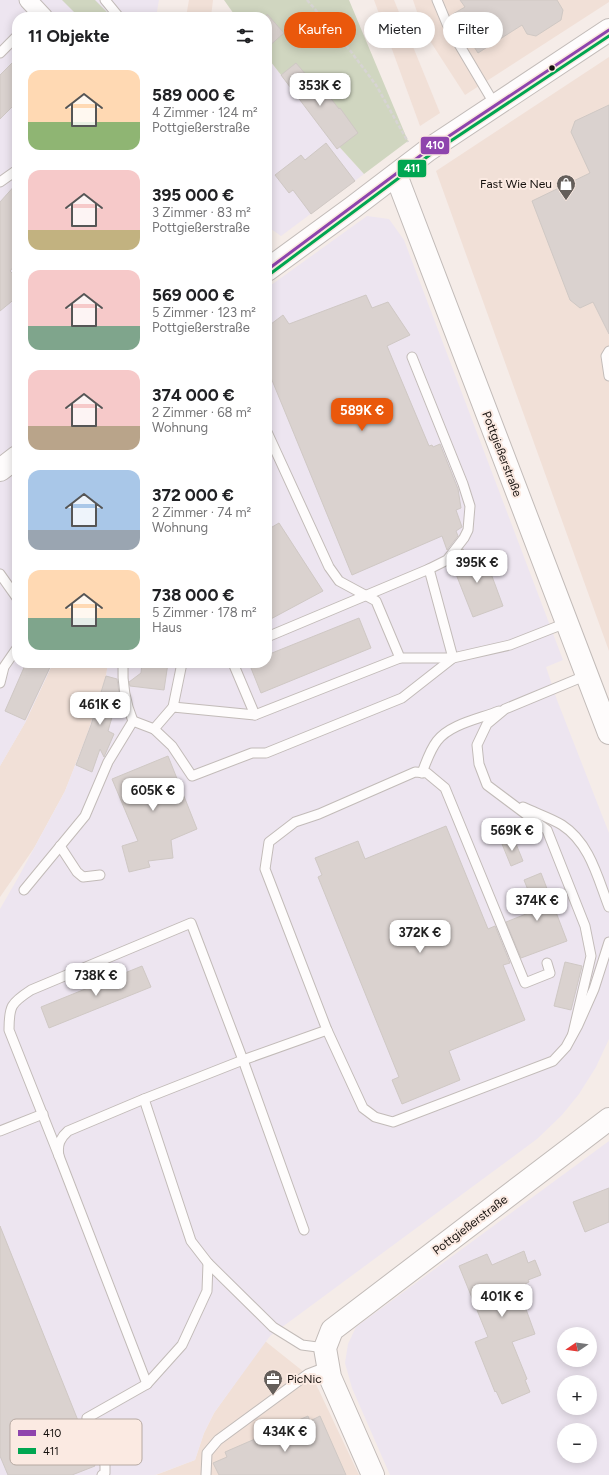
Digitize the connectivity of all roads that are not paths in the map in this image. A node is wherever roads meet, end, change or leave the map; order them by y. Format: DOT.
graph roads {
  1 [pos="28,0"];
  2 [pos="105,0"];
  3 [pos="437,0"];
  4 [pos="38,12"];
  5 [pos="115,12"];
  6 [pos="609,30"];
  7 [pos="12,41"];
  8 [pos="0,53"];
  9 [pos="495,105"];
  10 [pos="12,174"];
  11 [pos="396,175"];
  12 [pos="0,182"];
  13 [pos="272,266"];
  14 [pos="609,351"];
  15 [pos="412,357"];
  16 [pos="609,376"];
  17 [pos="272,444"];
  18 [pos="12,461"];
  19 [pos="0,470"];
  20 [pos="429,569"];
  21 [pos="0,574"];
  22 [pos="12,591"];
  23 [pos="366,596"];
  24 [pos="566,623"];
  25 [pos="272,635"];
  26 [pos="12,656"];
  27 [pos="400,658"];
  28 [pos="453,658"];
  29 [pos="123,668"];
  30 [pos="181,668"];
  31 [pos="236,668"];
  32 [pos="587,674"];
  33 [pos="0,683"];
  34 [pos="172,707"];
  35 [pos="505,709"];
  36 [pos="255,715"];
  37 [pos="133,721"];
  38 [pos="154,729"];
  39 [pos="609,733"];
  40 [pos="422,773"];
  41 [pos="507,800"];
  42 [pos="60,846"];
  43 [pos="100,875"];
  44 [pos="24,890"];
  45 [pos="609,907"];
  46 [pos="609,942"];
  47 [pos="547,962"];
  48 [pos="327,1030"];
  49 [pos="573,1033"];
  50 [pos="243,1060"];
  51 [pos="144,1099"];
  52 [pos="43,1114"];
  53 [pos="609,1119"];
  54 [pos="0,1131"];
  55 [pos="59,1156"];
  56 [pos="304,1230"];
  57 [pos="208,1263"];
  58 [pos="329,1348"];
  59 [pos="147,1384"];
  60 [pos="87,1419"];
  61 [pos="105,1465"];
  62 [pos="102,1475"];
  63 [pos="206,1475"];
  64 [pos="373,1475"];
  1 -- 4 [label="street"];
  2 -- 5 [label="lane"];
  3 -- 9 [label="lane"];
  6 -- 9 [label="street"];
  7 -- 8 [label="lane"];
  9 -- 11 [label="street"];
  10 -- 12 [label="lane"];
  11 -- 13 [label="street"];
  11 -- 24 [label="street, Pottgießerstraße"];
  14 -- 16 [label="lane"];
  15 -- 20 [label="lane"];
  17 -- 23 [label="lane"];
  18 -- 19 [label="street"];
  20 -- 23 [label="lane"];
  20 -- 28 [label="lane"];
  21 -- 22 [label="lane"];
  23 -- 25 [label="lane"];
  23 -- 27 [label="lane"];
  24 -- 28 [label="lane"];
  24 -- 32 [label="street, Pottgießerstraße"];
  26 -- 33 [label="lane"];
  27 -- 28 [label="lane"];
  27 -- 36 [label="lane"];
  28 -- 38 [label="lane"];
  29 -- 37 [label="lane"];
  30 -- 34 [label="lane"];
  31 -- 36 [label="lane"];
  32 -- 35 [label="lane"];
  32 -- 39 [label="street, Pottgießerstraße"];
  34 -- 36 [label="lane"];
  34 -- 38 [label="lane"];
  35 -- 40 [label="lane"];
  35 -- 41 [label="lane"];
  37 -- 38 [label="lane"];
  37 -- 42 [label="lane"];
  40 -- 47 [label="lane"];
  40 -- 48 [label="lane"];
  41 -- 45 [label="lane"];
  41 -- 49 [label="lane"];
  42 -- 43 [label="lane"];
  42 -- 44 [label="lane"];
  46 -- 49 [label="lane"];
  48 -- 49 [label="lane"];
  48 -- 50 [label="lane"];
  50 -- 51 [label="lane"];
  50 -- 52 [label="lane"];
  50 -- 56 [label="lane"];
  51 -- 55 [label="lane"];
  51 -- 57 [label="lane"];
  52 -- 54 [label="lane"];
  52 -- 55 [label="lane"];
  53 -- 58 [label="street, Pottgießerstraße"];
  55 -- 59 [label="lane"];
  57 -- 58 [label="lane"];
  57 -- 59 [label="lane"];
  58 -- 63 [label="lane"];
  58 -- 64 [label="street"];
  59 -- 60 [label="lane"];
  61 -- 62 [label="lane"];
}
